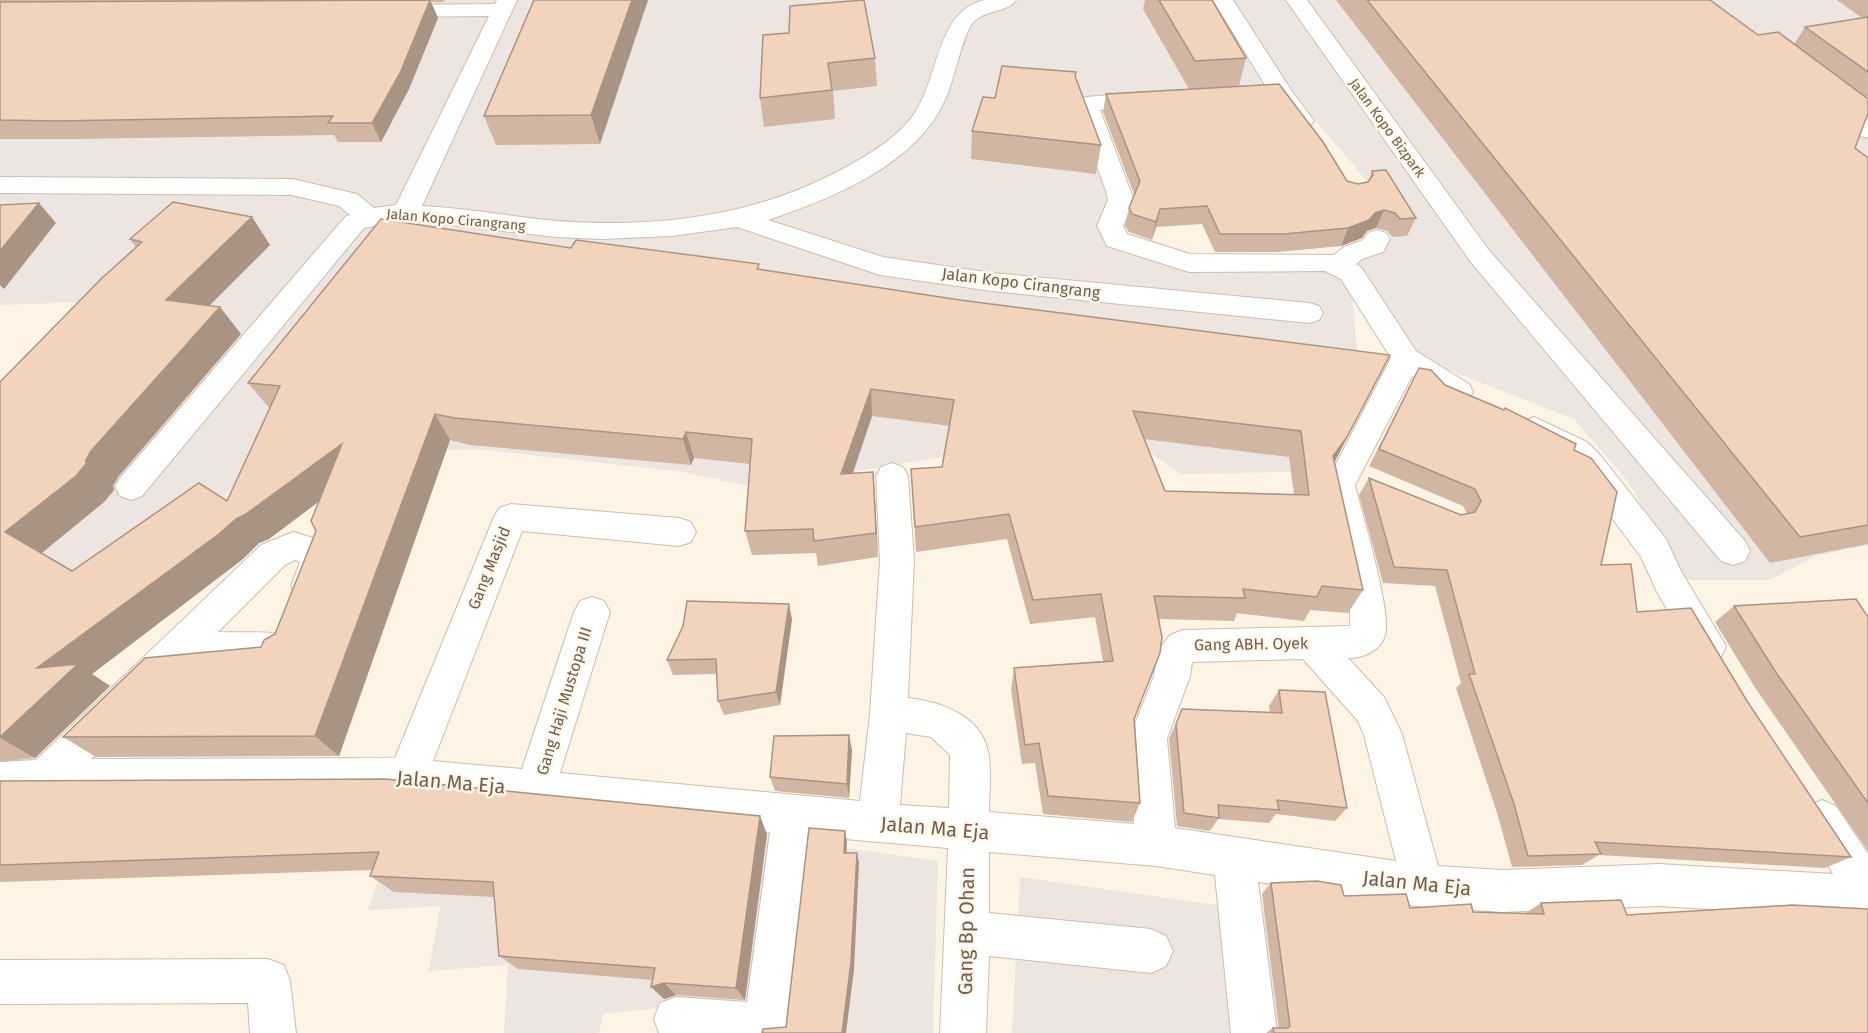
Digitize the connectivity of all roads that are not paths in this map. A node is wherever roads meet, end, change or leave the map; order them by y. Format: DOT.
graph roads {
  1 [pos="1223,0"];
  2 [pos="1296,0"];
  3 [pos="985,3"];
  4 [pos="505,5"];
  5 [pos="371,11"];
  6 [pos="1813,89"];
  7 [pos="1177,97"];
  8 [pos="1868,131"];
  9 [pos="1316,139"];
  10 [pos="0,185"];
  11 [pos="406,212"];
  12 [pos="367,215"];
  13 [pos="739,219"];
  14 [pos="1377,239"];
  15 [pos="1345,269"];
  16 [pos="1309,313"];
  17 [pos="1406,358"];
  18 [pos="892,476"];
  19 [pos="1343,477"];
  20 [pos="1378,486"];
  21 [pos="131,487"];
  22 [pos="679,532"];
  23 [pos="1733,551"];
  24 [pos="592,612"];
  25 [pos="1312,644"];
  26 [pos="177,646"];
  27 [pos="1723,672"];
  28 [pos="889,714"];
  29 [pos="406,777"];
  30 [pos="45,778"];
  31 [pos="0,781"];
  32 [pos="535,791"];
  33 [pos="1805,795"];
  34 [pos="793,813"];
  35 [pos="878,823"];
  36 [pos="968,829"];
  37 [pos="1156,846"];
  38 [pos="1234,858"];
  39 [pos="1423,886"];
  40 [pos="1868,891"];
  41 [pos="1868,897"];
  42 [pos="968,932"];
  43 [pos="1151,951"];
  44 [pos="0,982"];
  45 [pos="676,1019"];
  46 [pos="766,1030"];
  47 [pos="273,1033"];
  48 [pos="963,1033"];
  49 [pos="1254,1033"];
  1 -- 9 [label="street"];
  2 -- 23 [label="street, Jalan Kopo Bizpark"];
  3 -- 13 [label="street, Jalan Kopo Cirangrang"];
  4 -- 5 [label="street"];
  4 -- 11 [label="street"];
  6 -- 8 [label="street"];
  7 -- 15 [label="street"];
  10 -- 12 [label="street, Jalan Kopo Cirangrang"];
  11 -- 12 [label="street, Jalan Kopo Cirangrang"];
  11 -- 13 [label="street, Jalan Kopo Cirangrang"];
  12 -- 21 [label="street"];
  13 -- 16 [label="street, Jalan Kopo Cirangrang"];
  14 -- 15 [label="street"];
  15 -- 17 [label="street"];
  17 -- 19 [label="street"];
  17 -- 27 [label="street"];
  18 -- 28 [label="street"];
  19 -- 20 [label="street"];
  19 -- 25 [label="street, Gang ABH. Oyek"];
  22 -- 29 [label="street, Gang Masjid"];
  24 -- 32 [label="street, Gang Haji Mustopa III"];
  25 -- 37 [label="street, Gang ABH. Oyek"];
  25 -- 39 [label="street"];
  26 -- 26 [label="street"];
  26 -- 30 [label="street"];
  28 -- 35 [label="street"];
  28 -- 36 [label="street, Gang Bp Ohan"];
  29 -- 30 [label="street, Jalan Ma Eja"];
  29 -- 32 [label="street, Jalan Ma Eja"];
  30 -- 31 [label="street, Jalan Ma Eja"];
  32 -- 34 [label="street, Jalan Ma Eja"];
  33 -- 40 [label="street"];
  34 -- 35 [label="street, Jalan Ma Eja"];
  34 -- 46 [label="street"];
  35 -- 36 [label="street, Jalan Ma Eja"];
  36 -- 37 [label="street, Jalan Ma Eja"];
  36 -- 42 [label="street, Gang Bp Ohan"];
  37 -- 38 [label="street, Jalan Ma Eja"];
  38 -- 39 [label="street, Jalan Ma Eja"];
  38 -- 49 [label="street"];
  39 -- 41 [label="street, Jalan Ma Eja"];
  42 -- 43 [label="street"];
  42 -- 48 [label="street, Gang Bp Ohan"];
  44 -- 47 [label="street"];
  45 -- 46 [label="street"];
}
